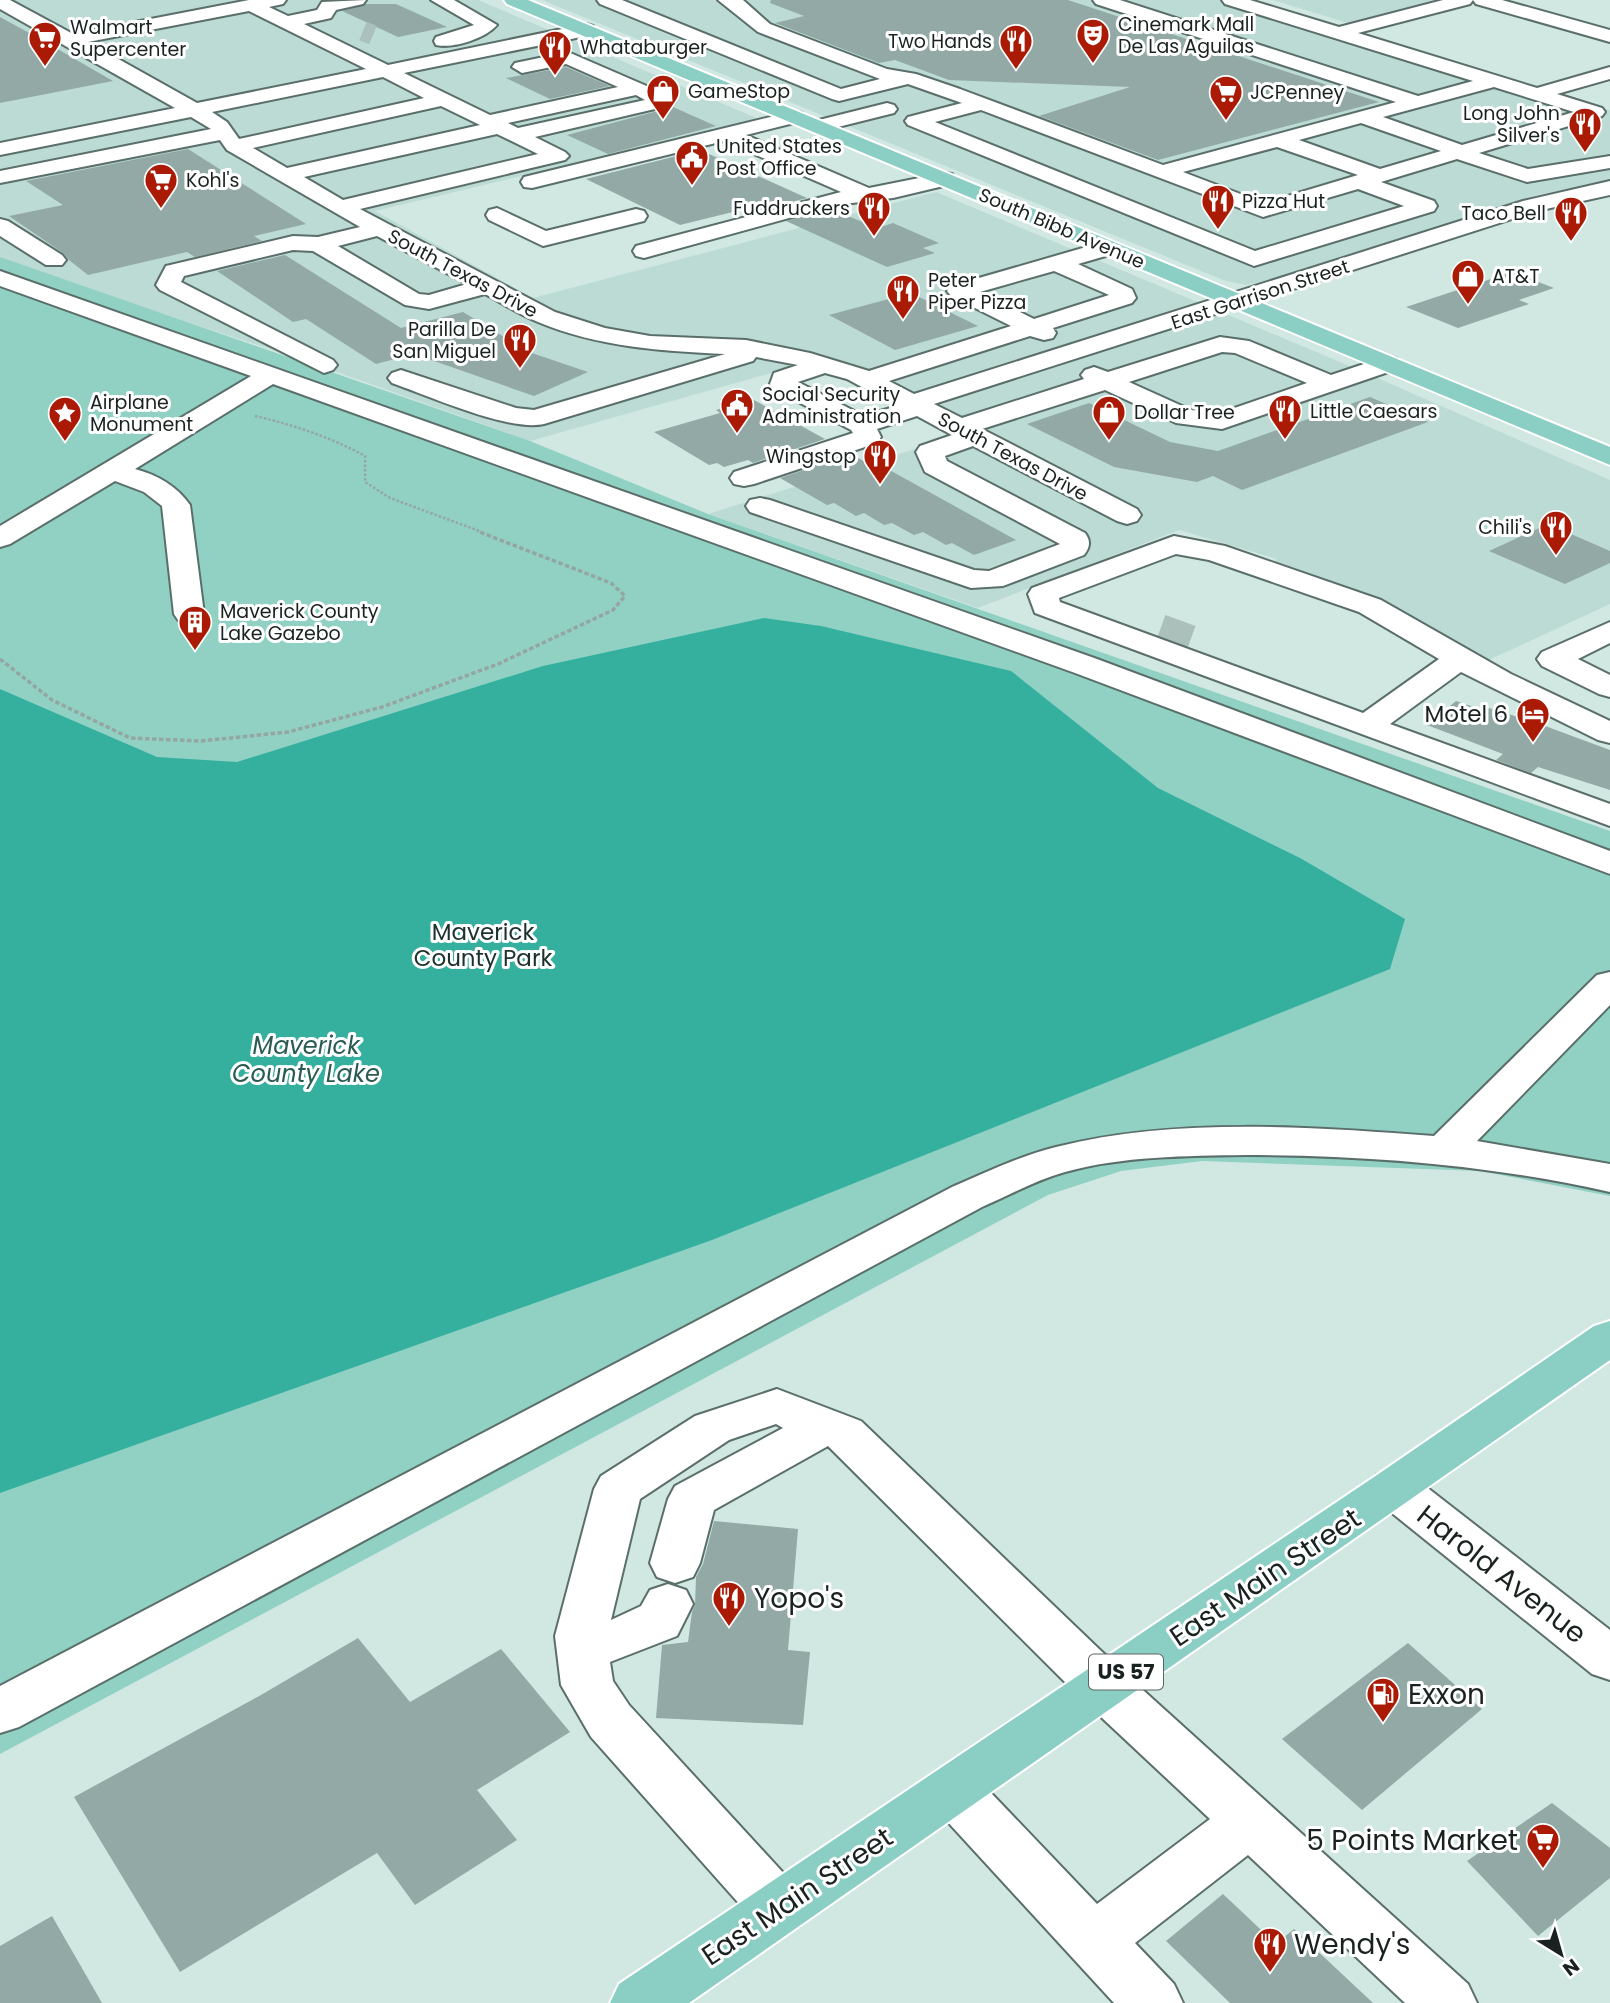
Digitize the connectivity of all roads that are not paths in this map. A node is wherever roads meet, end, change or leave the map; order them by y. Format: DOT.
graph roads {
  1 [pos="279,0"];
  2 [pos="357,0"];
  3 [pos="440,0"];
  4 [pos="513,0"];
  5 [pos="606,0"];
  6 [pos="727,0"];
  7 [pos="1102,0"];
  8 [pos="1231,0"];
  9 [pos="1464,0"];
  10 [pos="1482,0"];
  11 [pos="0,2"];
  12 [pos="251,5"];
  13 [pos="1272,13"];
  14 [pos="325,14"];
  15 [pos="1249,18"];
  16 [pos="286,22"];
  17 [pos="586,30"];
  18 [pos="1197,31"];
  19 [pos="1338,33"];
  20 [pos="1610,36"];
  21 [pos="70,40"];
  22 [pos="440,42"];
  23 [pos="413,46"];
  24 [pos="362,49"];
  25 [pos="390,60"];
  26 [pos="490,60"];
  27 [pos="1458,70"];
  28 [pos="1609,74"];
  29 [pos="611,77"];
  30 [pos="909,78"];
  31 [pos="1346,79"];
  32 [pos="1494,81"];
  33 [pos="420,86"];
  34 [pos="453,89"];
  35 [pos="638,89"];
  36 [pos="1382,91"];
  37 [pos="953,93"];
  38 [pos="520,94"];
  39 [pos="1536,94"];
  40 [pos="1417,102"];
  41 [pos="983,104"];
  42 [pos="194,110"];
  43 [pos="1602,115"];
  44 [pos="795,117"];
  45 [pos="1362,117"];
  46 [pos="501,127"];
  47 [pos="818,127"];
  48 [pos="726,134"];
  49 [pos="227,136"];
  50 [pos="1278,140"];
  51 [pos="1429,140"];
  52 [pos="0,149"];
  53 [pos="1461,153"];
  54 [pos="257,159"];
  55 [pos="1610,162"];
  56 [pos="1345,164"];
  57 [pos="1418,165"];
  58 [pos="420,166"];
  59 [pos="1160,172"];
  60 [pos="284,175"];
  61 [pos="0,177"];
  62 [pos="944,179"];
  63 [pos="1370,179"];
  64 [pos="1456,179"];
  65 [pos="1610,188"];
  66 [pos="1494,192"];
  67 [pos="1217,193"];
  68 [pos="865,194"];
  69 [pos="340,196"];
  70 [pos="473,204"];
  71 [pos="533,206"];
  72 [pos="1531,206"];
  73 [pos="1263,210"];
  74 [pos="1143,214"];
  75 [pos="497,215"];
  76 [pos="636,216"];
  77 [pos="388,220"];
  78 [pos="0,226"];
  79 [pos="1329,236"];
  80 [pos="318,244"];
  81 [pos="1108,248"];
  82 [pos="644,251"];
  83 [pos="54,260"];
  84 [pos="1056,263"];
  85 [pos="0,278"];
  86 [pos="488,286"];
  87 [pos="1237,302"];
  88 [pos="1034,328"];
  89 [pos="762,351"];
  90 [pos="1069,354"];
  91 [pos="1388,364"];
  92 [pos="324,365"];
  93 [pos="824,365"];
  94 [pos="269,376"];
  95 [pos="401,378"];
  96 [pos="866,380"];
  97 [pos="1107,381"];
  98 [pos="1330,384"];
  99 [pos="915,405"];
  100 [pos="862,425"];
  101 [pos="967,432"];
  102 [pos="1610,457"];
  103 [pos="108,471"];
  104 [pos="744,478"];
  105 [pos="760,506"];
  106 [pos="1127,515"];
  107 [pos="0,538"];
  108 [pos="189,614"];
  109 [pos="1160,630"];
  110 [pos="1610,631"];
  111 [pos="1113,632"];
  112 [pos="1194,642"];
  113 [pos="1460,658"];
  114 [pos="1553,659"];
  115 [pos="1219,669"];
  116 [pos="1500,681"];
  117 [pos="1610,687"];
  118 [pos="1366,726"];
  119 [pos="1610,733"];
  120 [pos="1610,816"];
  121 [pos="1610,863"];
  122 [pos="1610,983"];
  123 [pos="1445,1149"];
  124 [pos="1610,1178"];
  125 [pos="1610,1337"];
  126 [pos="826,1426"];
  127 [pos="1394,1488"];
  128 [pos="583,1649"];
  129 [pos="1610,1659"];
  130 [pos="1104,1687"];
  131 [pos="0,1712"];
  132 [pos="953,1790"];
  133 [pos="1250,1821"];
  134 [pos="1308,1874"];
  135 [pos="779,1908"];
  136 [pos="1094,1940"];
  137 [pos="640,2003"];
  138 [pos="1153,2003"];
  139 [pos="1420,2003"];
  140 [pos="1447,2003"];
  1 -- 12 [label="street"];
  2 -- 14 [label="street"];
  3 -- 22 [label="street"];
  4 -- 17 [label="main road, South Bibb Avenue"];
  5 -- 30 [label="street"];
  6 -- 30 [label="street"];
  7 -- 18 [label="street"];
  8 -- 13 [label="street"];
  9 -- 19 [label="street"];
  10 -- 20 [label="street"];
  11 -- 21 [label="street, South Texas Drive"];
  12 -- 16 [label="street"];
  12 -- 21 [label="street"];
  13 -- 15 [label="street"];
  13 -- 19 [label="street"];
  14 -- 16 [label="street"];
  14 -- 24 [label="street"];
  15 -- 18 [label="street"];
  15 -- 31 [label="street"];
  16 -- 24 [label="street"];
  17 -- 26 [label="street"];
  17 -- 44 [label="main road, South Bibb Avenue"];
  18 -- 31 [label="street"];
  19 -- 27 [label="street"];
  21 -- 42 [label="street, South Texas Drive"];
  22 -- 23 [label="street"];
  22 -- 26 [label="street"];
  24 -- 25 [label="street"];
  25 -- 26 [label="street"];
  25 -- 33 [label="street"];
  25 -- 42 [label="street"];
  26 -- 29 [label="street"];
  27 -- 32 [label="street"];
  27 -- 36 [label="street"];
  28 -- 39 [label="street"];
  29 -- 35 [label="street"];
  29 -- 38 [label="street"];
  30 -- 37 [label="street"];
  31 -- 36 [label="street"];
  32 -- 39 [label="street"];
  32 -- 40 [label="street"];
  33 -- 34 [label="street"];
  33 -- 49 [label="street"];
  34 -- 46 [label="street"];
  34 -- 49 [label="street"];
  35 -- 46 [label="street"];
  35 -- 46 [label="street"];
  36 -- 40 [label="street"];
  37 -- 41 [label="street"];
  37 -- 47 [label="street"];
  39 -- 43 [label="street"];
  40 -- 45 [label="street"];
  41 -- 59 [label="street"];
  41 -- 74 [label="street"];
  42 -- 49 [label="street, South Texas Drive"];
  42 -- 52 [label="street"];
  43 -- 53 [label="street"];
  44 -- 47 [label="main road, South Bibb Avenue"];
  44 -- 48 [label="street"];
  45 -- 50 [label="street"];
  45 -- 51 [label="street"];
  46 -- 54 [label="street"];
  46 -- 58 [label="street"];
  46 -- 60 [label="street"];
  46 -- 69 [label="street"];
  47 -- 62 [label="main road, South Bibb Avenue"];
  48 -- 68 [label="street"];
  48 -- 77 [label="street"];
  49 -- 54 [label="street, South Texas Drive"];
  49 -- 61 [label="street"];
  50 -- 56 [label="street"];
  50 -- 59 [label="street"];
  51 -- 53 [label="street"];
  51 -- 56 [label="street"];
  53 -- 55 [label="street"];
  53 -- 57 [label="street"];
  54 -- 60 [label="street, South Texas Drive"];
  56 -- 63 [label="street"];
  57 -- 63 [label="street"];
  57 -- 64 [label="street"];
  59 -- 67 [label="street"];
  60 -- 69 [label="street, South Texas Drive"];
  62 -- 68 [label="street"];
  62 -- 81 [label="main road, South Bibb Avenue"];
  63 -- 73 [label="street"];
  63 -- 79 [label="street"];
  65 -- 72 [label="street, East Garrison Street"];
  66 -- 72 [label="street"];
  67 -- 73 [label="street"];
  67 -- 74 [label="street"];
  68 -- 82 [label="street"];
  69 -- 77 [label="street, South Texas Drive"];
  70 -- 75 [label="street"];
  71 -- 75 [label="street"];
  72 -- 87 [label="street, East Garrison Street"];
  73 -- 79 [label="street"];
  74 -- 79 [label="street"];
  75 -- 76 [label="street"];
  77 -- 80 [label="street"];
  77 -- 86 [label="street, South Texas Drive"];
  78 -- 83 [label="street"];
  80 -- 86 [label="street"];
  80 -- 92 [label="street"];
  81 -- 84 [label="street"];
  81 -- 87 [label="main road, South Bibb Avenue"];
  84 -- 88 [label="street"];
  84 -- 88 [label="street"];
  85 -- 94 [label="street"];
  86 -- 89 [label="street, South Texas Drive"];
  87 -- 90 [label="street, East Garrison Street"];
  87 -- 91 [label="main road, South Bibb Avenue"];
  88 -- 90 [label="street"];
  88 -- 96 [label="street"];
  89 -- 93 [label="street, South Texas Drive"];
  89 -- 95 [label="street"];
  90 -- 97 [label="street"];
  90 -- 99 [label="street, East Garrison Street"];
  91 -- 98 [label="street"];
  91 -- 102 [label="main road, South Bibb Avenue"];
  93 -- 96 [label="street, South Texas Drive"];
  93 -- 100 [label="street"];
  94 -- 103 [label="street"];
  94 -- 121 [label="street"];
  96 -- 99 [label="street, South Texas Drive"];
  97 -- 98 [label="street"];
  97 -- 98 [label="street"];
  97 -- 101 [label="street"];
  99 -- 100 [label="street, East Garrison Street"];
  99 -- 101 [label="street, South Texas Drive"];
  100 -- 104 [label="street"];
  101 -- 105 [label="street"];
  101 -- 106 [label="street, South Texas Drive"];
  103 -- 107 [label="street"];
  103 -- 108 [label="street"];
  109 -- 111 [label="street"];
  110 -- 114 [label="street"];
  111 -- 113 [label="street"];
  111 -- 115 [label="street"];
  112 -- 115 [label="street"];
  113 -- 116 [label="street"];
  113 -- 118 [label="street"];
  114 -- 116 [label="street"];
  114 -- 117 [label="street"];
  115 -- 118 [label="street"];
  116 -- 119 [label="street"];
  118 -- 120 [label="street"];
  122 -- 123 [label="street"];
  123 -- 124 [label="street"];
  123 -- 131 [label="street"];
  125 -- 127 [label="main road, East Main Street / US 57"];
  126 -- 128 [label="street"];
  126 -- 128 [label="street"];
  126 -- 130 [label="street"];
  127 -- 129 [label="street, Harold Avenue"];
  127 -- 130 [label="main road, East Main Street / US 57"];
  128 -- 135 [label="street"];
  130 -- 132 [label="main road, East Main Street / US 57"];
  130 -- 133 [label="street"];
  132 -- 135 [label="main road, East Main Street / US 57"];
  132 -- 136 [label="street"];
  133 -- 134 [label="street"];
  133 -- 136 [label="street"];
  134 -- 139 [label="street"];
  134 -- 140 [label="street"];
  135 -- 137 [label="main road, East Main Street / US 57"];
  136 -- 138 [label="street"];
}
